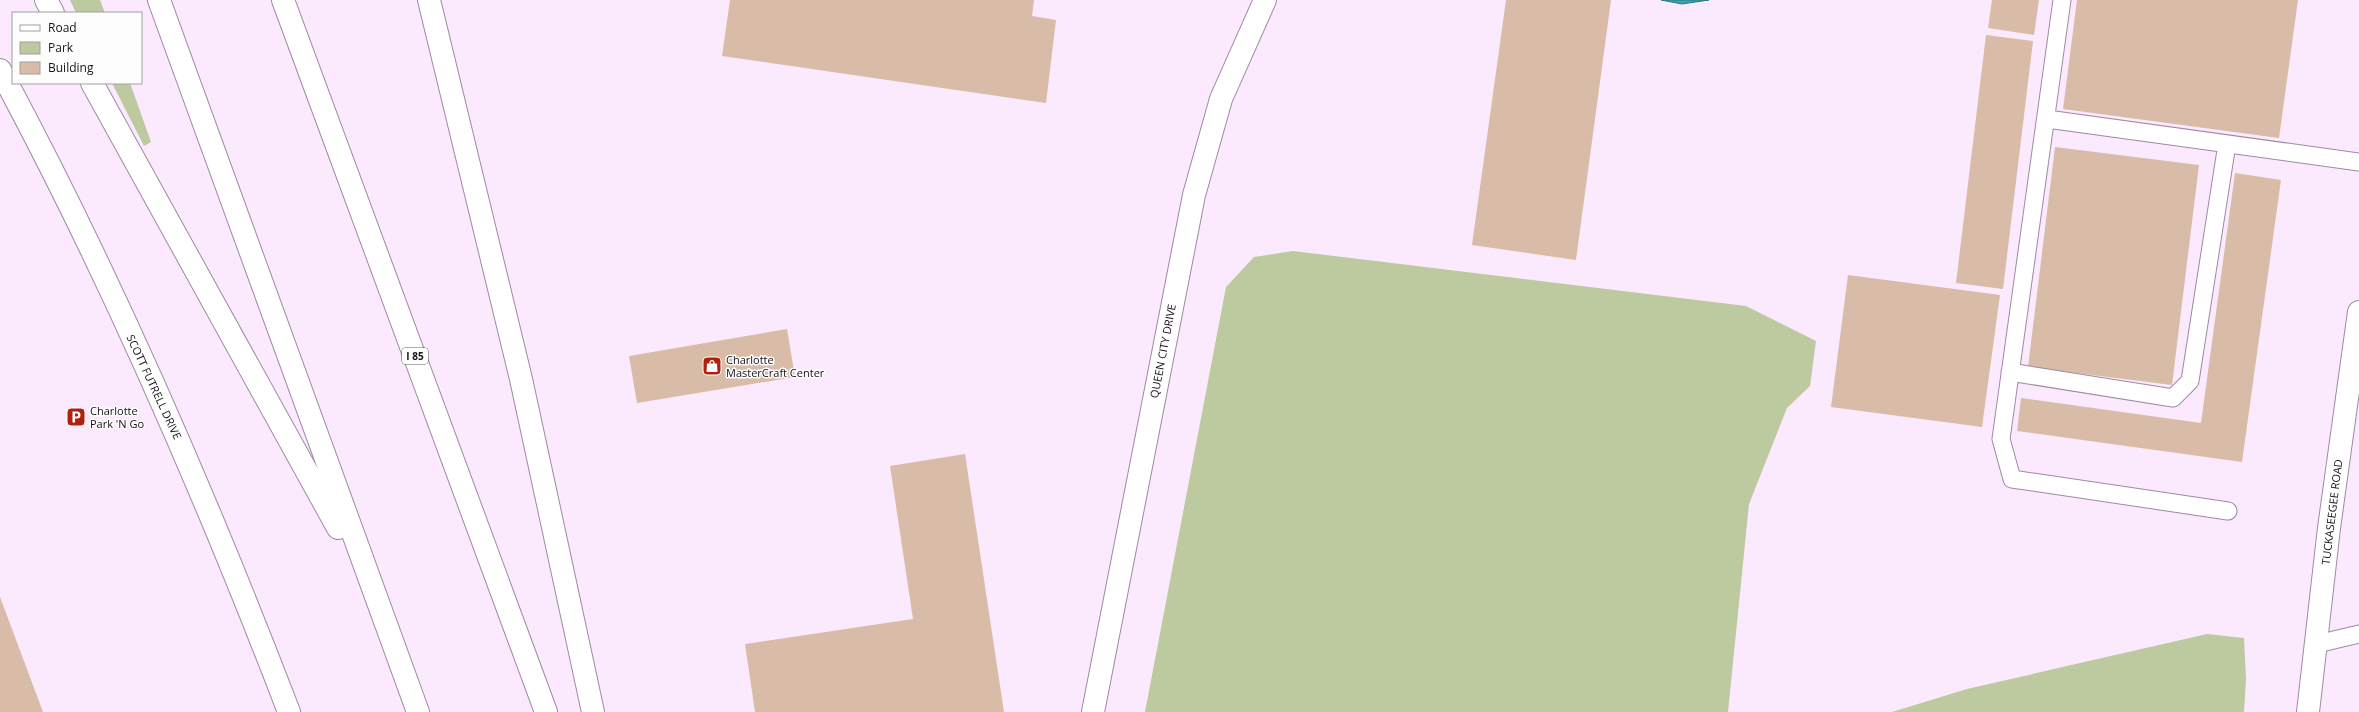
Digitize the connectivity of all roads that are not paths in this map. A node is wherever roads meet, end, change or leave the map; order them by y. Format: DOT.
graph roads {
  1 [pos="46,0"];
  2 [pos="159,0"];
  3 [pos="283,0"];
  4 [pos="429,0"];
  5 [pos="1265,0"];
  6 [pos="2062,0"];
  7 [pos="52,12"];
  8 [pos="0,70"];
  9 [pos="93,84"];
  10 [pos="2047,119"];
  11 [pos="2227,144"];
  12 [pos="2359,162"];
  13 [pos="2359,312"];
  14 [pos="2010,372"];
  15 [pos="2228,511"];
  16 [pos="371,588"];
  17 [pos="2359,634"];
  18 [pos="2317,644"];
  19 [pos="290,712"];
  20 [pos="418,712"];
  21 [pos="546,712"];
  22 [pos="593,712"];
  23 [pos="1093,712"];
  24 [pos="2308,712"];
  1 -- 7 [label="main road"];
  2 -- 16 [label="main road"];
  3 -- 21 [label="main road, I 85"];
  4 -- 22 [label="main road"];
  5 -- 23 [label="main road, QUEEN CITY DRIVE"];
  6 -- 10 [label="lane"];
  8 -- 19 [label="main road, SCOTT FUTRELL DRIVE"];
  9 -- 16 [label="main road"];
  10 -- 11 [label="lane"];
  10 -- 14 [label="lane"];
  11 -- 12 [label="lane"];
  11 -- 14 [label="lane"];
  13 -- 18 [label="main road, TUCKASEEGEE ROAD"];
  14 -- 15 [label="lane"];
  16 -- 20 [label="main road"];
  17 -- 18 [label="lane"];
  18 -- 24 [label="main road, TUCKASEEGEE ROAD"];
}
